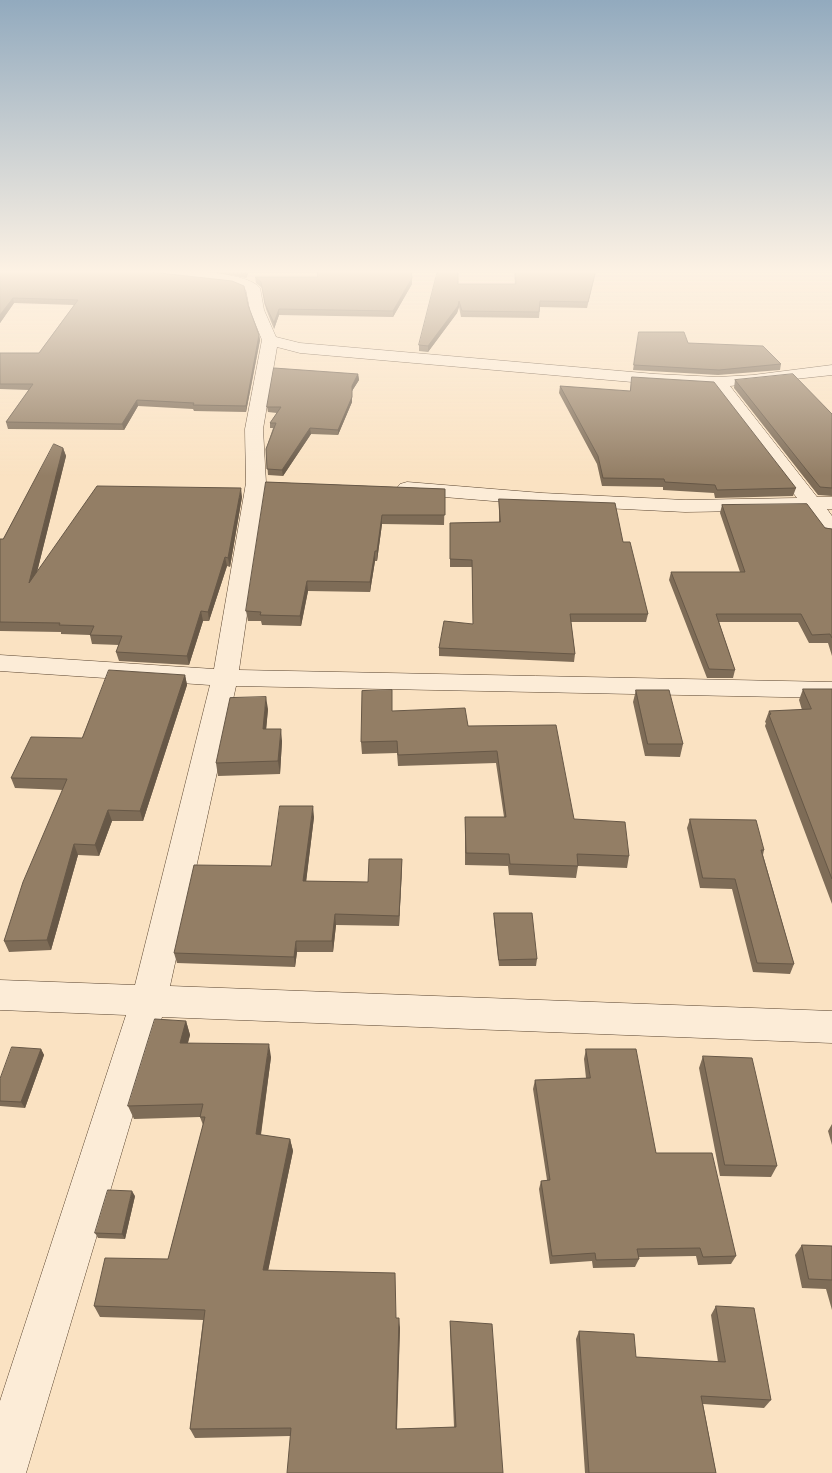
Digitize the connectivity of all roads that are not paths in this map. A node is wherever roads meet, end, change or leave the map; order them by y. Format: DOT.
graph roads {
  1 [pos="270,340"];
  2 [pos="832,370"];
  3 [pos="718,382"];
  4 [pos="384,488"];
  5 [pos="808,502"];
  6 [pos="832,503"];
  7 [pos="832,530"];
  8 [pos="0,663"];
  9 [pos="225,678"];
  10 [pos="832,690"];
  11 [pos="0,995"];
  12 [pos="148,1000"];
  13 [pos="832,1027"];
  14 [pos="1,1473"];
  1 -- 3 [label="street"];
  1 -- 9 [label="street"];
  2 -- 3 [label="street"];
  3 -- 5 [label="street"];
  4 -- 5 [label="street"];
  5 -- 6 [label="street"];
  5 -- 7 [label="street"];
  8 -- 9 [label="street"];
  9 -- 10 [label="street"];
  9 -- 12 [label="street"];
  11 -- 12 [label="street"];
  12 -- 13 [label="street"];
  12 -- 14 [label="street"];
}
